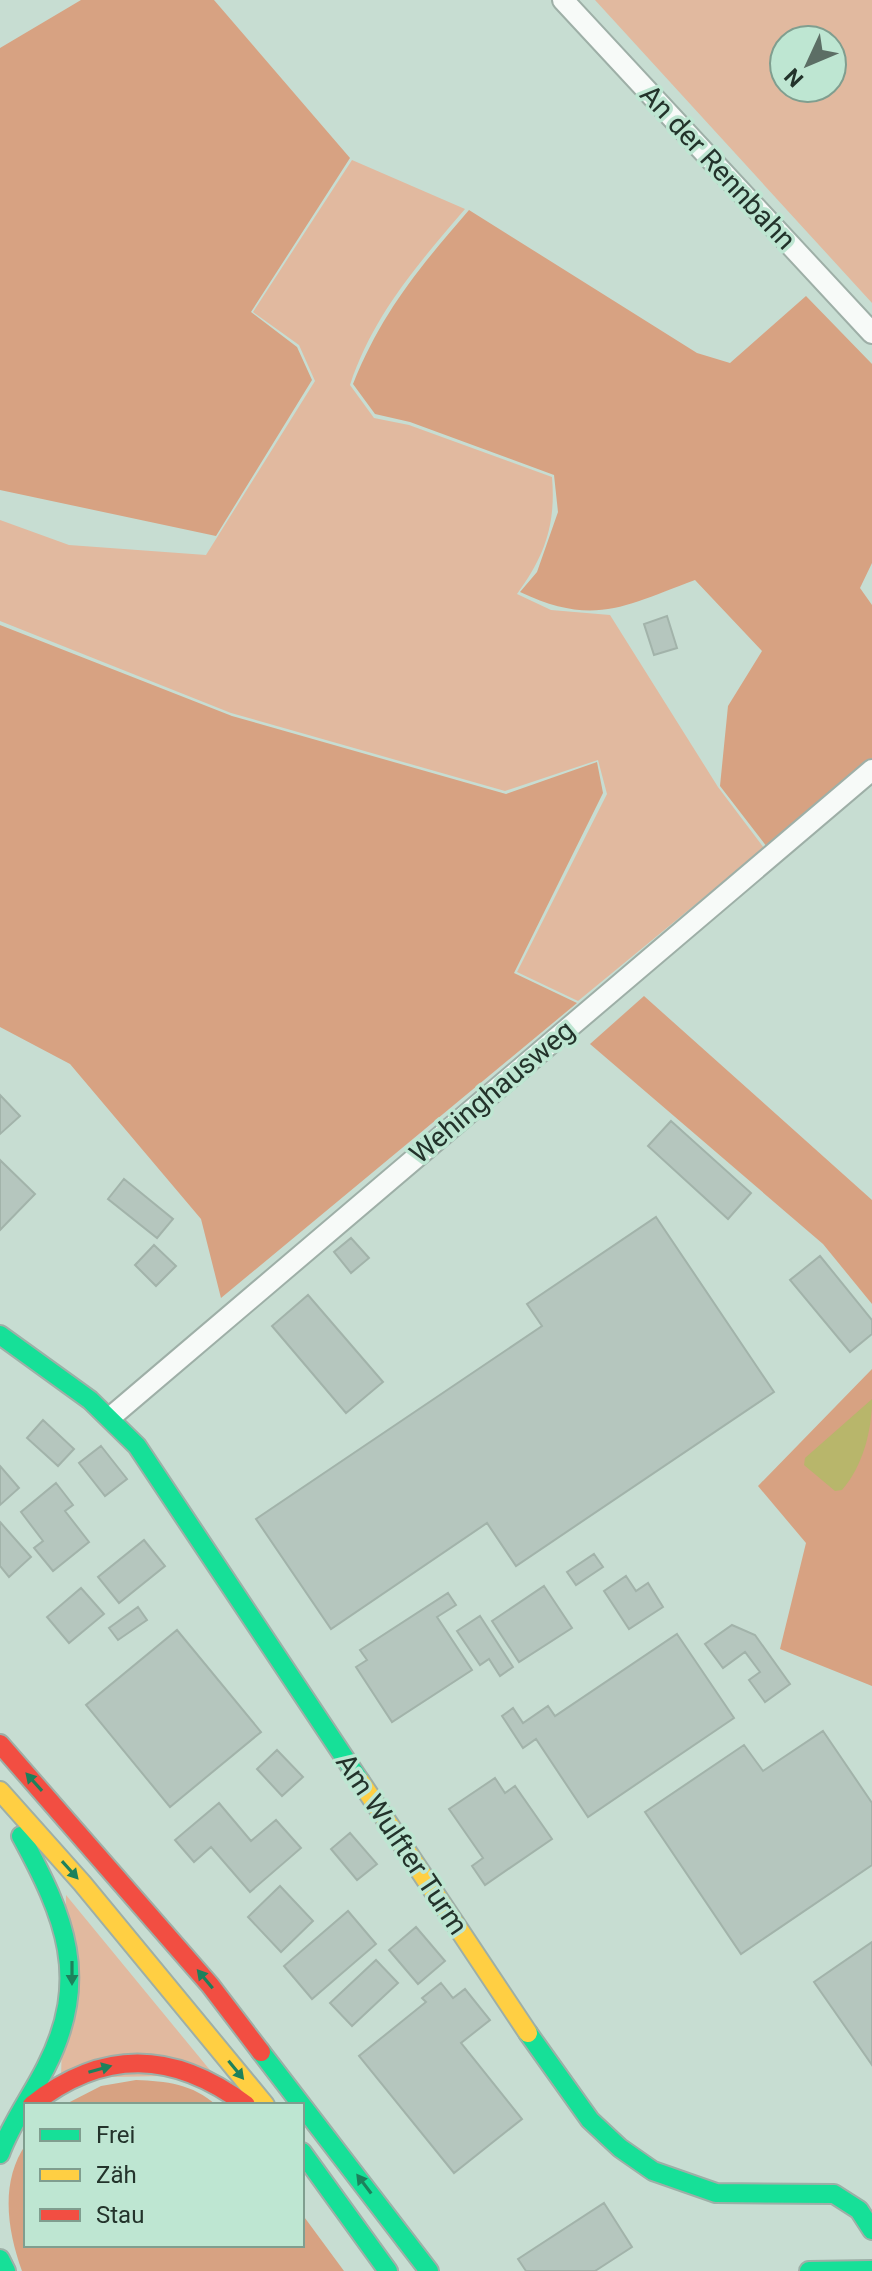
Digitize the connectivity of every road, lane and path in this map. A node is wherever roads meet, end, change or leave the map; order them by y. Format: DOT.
graph roads {
  1 [pos="563,0"];
  2 [pos="872,333"];
  3 [pos="872,770"];
  4 [pos="0,1335"];
  5 [pos="112,1416"];
  6 [pos="0,1744"];
  7 [pos="0,1791"];
  8 [pos="0,1800"];
  9 [pos="28,2103"];
  10 [pos="35,2103"];
  11 [pos="243,2103"];
  12 [pos="263,2103"];
  13 [pos="300,2103"];
  14 [pos="304,2108"];
  15 [pos="22,2115"];
  16 [pos="0,2154"];
  17 [pos="304,2154"];
  18 [pos="872,2230"];
  19 [pos="0,2259"];
  20 [pos="872,2270"];
  21 [pos="6,2271"];
  22 [pos="388,2271"];
  23 [pos="429,2271"];
  24 [pos="809,2271"];
  1 -- 2 [label="street, An der Rennbahn"];
  3 -- 5 [label="street, Wehinghausweg"];
  4 -- 5 [label="main road, Am Wulfter Turm"];
  5 -- 18 [label="main road, Am Wulfter Turm"];
  13 -- 6 [label="main road, one-way"];
  7 -- 12 [label="main road, one-way"];
  8 -- 9 [label="main road, one-way"];
  10 -- 11 [label="main road, one-way"];
  23 -- 14 [label="main road, one-way"];
  15 -- 16 [label="main road"];
  17 -- 22 [label="main road"];
  19 -- 21 [label="main road"];
  20 -- 24 [label="main road"];
}
